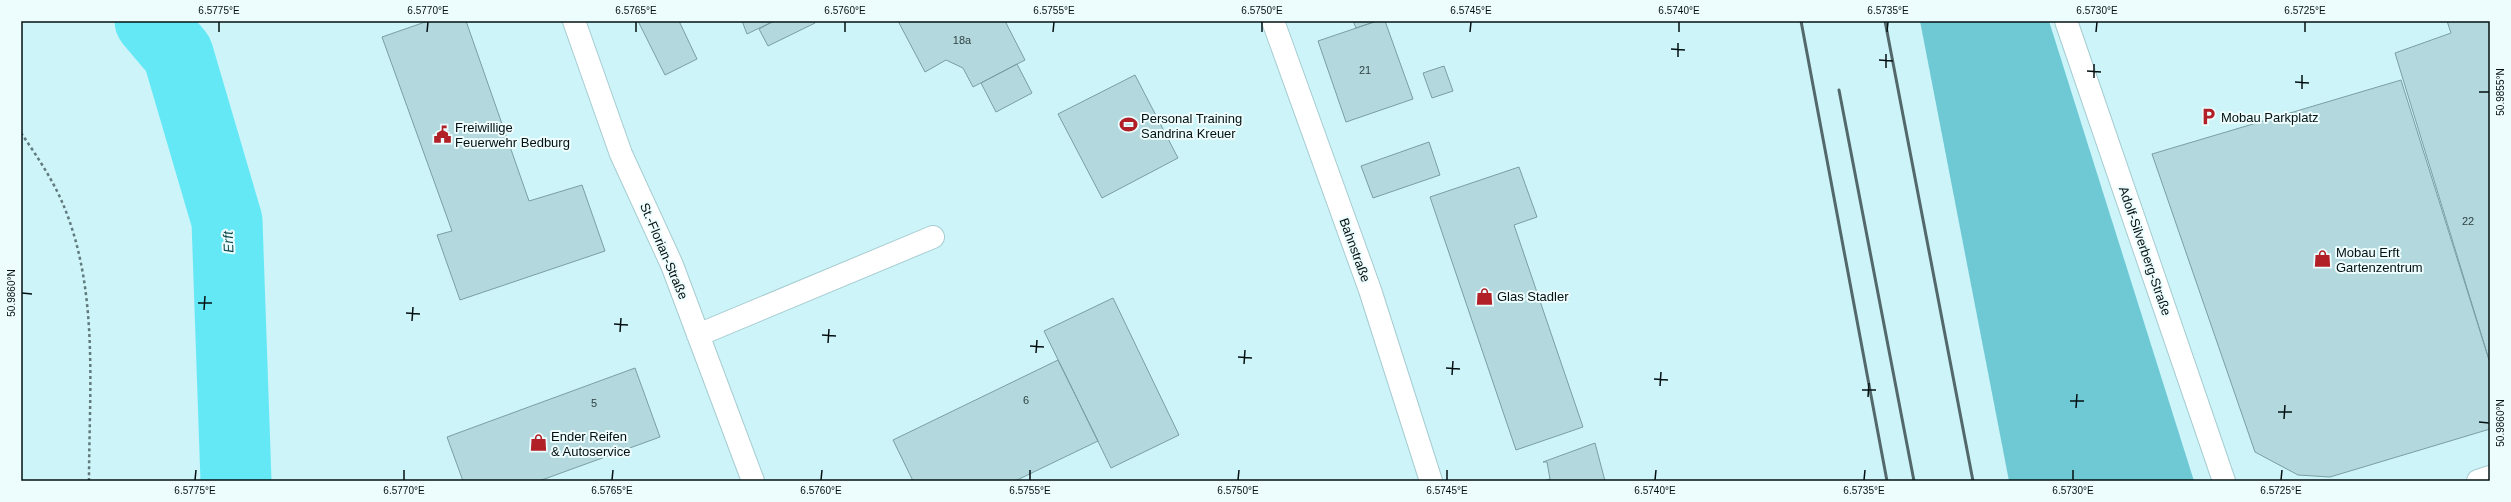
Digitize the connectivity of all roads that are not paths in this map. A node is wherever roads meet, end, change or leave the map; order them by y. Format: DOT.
graph roads {
  1 [pos="574,21"];
  2 [pos="1273,21"];
  3 [pos="2066,21"];
  4 [pos="934,237"];
  5 [pos="698,335"];
  6 [pos="2490,477"];
  7 [pos="753,481"];
  8 [pos="1431,481"];
  9 [pos="2224,481"];
  10 [pos="2478,481"];
  1 -- 5 [label="street, St.-Florian-Straße"];
  2 -- 8 [label="street, Bahnstraße"];
  3 -- 9 [label="street, Adolf-Silverberg-Straße"];
  4 -- 5 [label="street"];
  5 -- 7 [label="street, St.-Florian-Straße"];
  6 -- 10 [label="street"];
}
